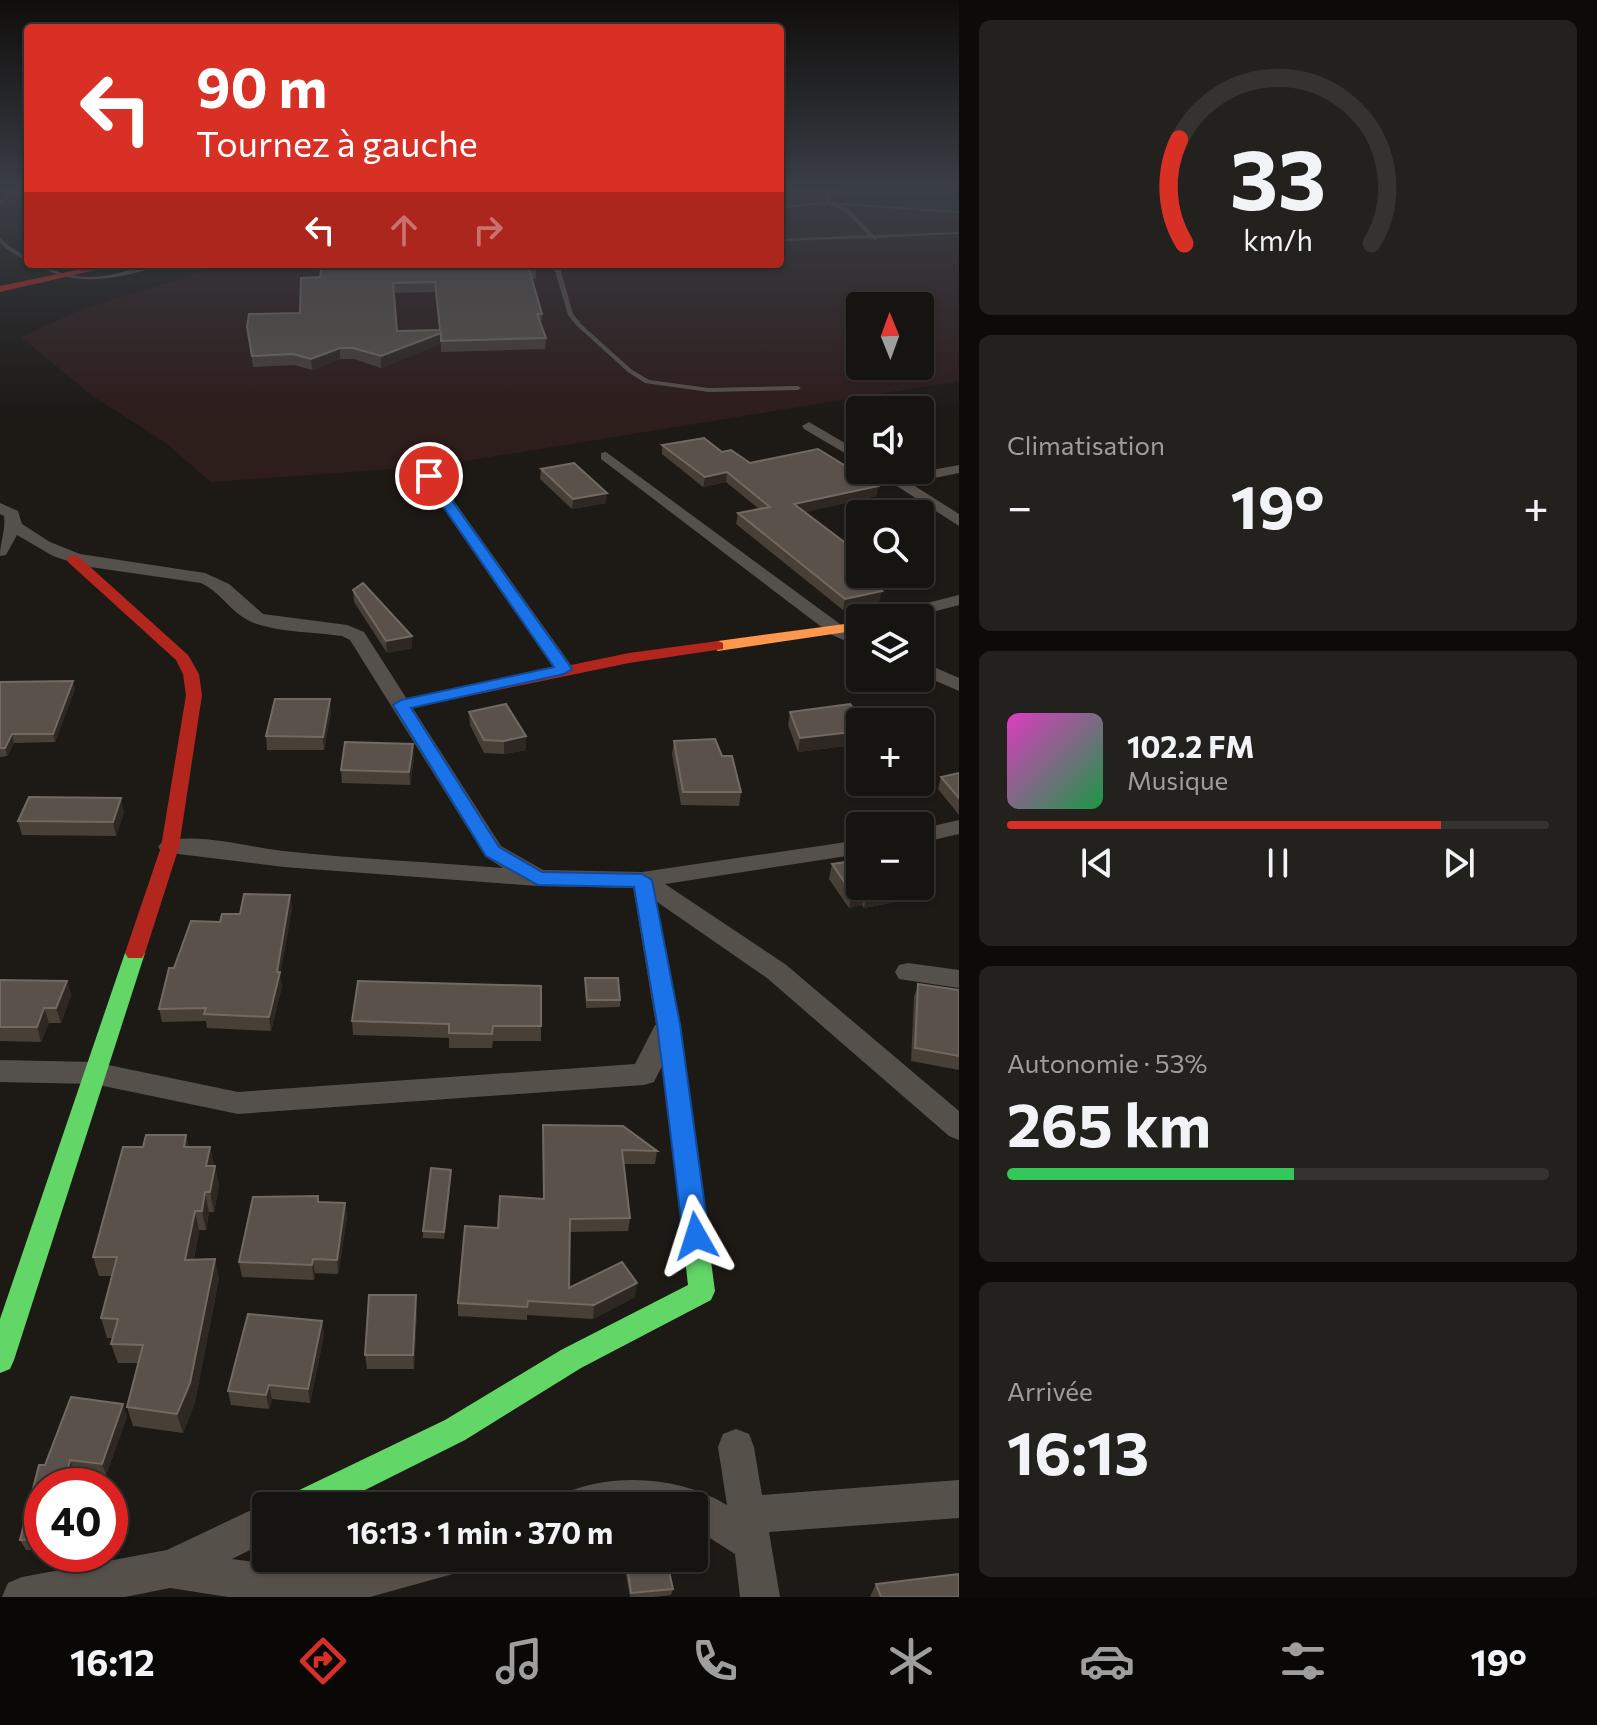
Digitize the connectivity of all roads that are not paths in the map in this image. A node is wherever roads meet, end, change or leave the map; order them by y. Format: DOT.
graph roads {
  1 [pos="79,268"];
  2 [pos="146,268"];
  3 [pos="557,268"];
  4 [pos="50,271"];
  5 [pos="0,283"];
  6 [pos="0,289"];
  7 [pos="798,388"];
  8 [pos="809,426"];
  9 [pos="846,449"];
  10 [pos="606,456"];
  11 [pos="959,469"];
  12 [pos="934,474"];
  13 [pos="429,476"];
  14 [pos="902,484"];
  15 [pos="0,508"];
  16 [pos="959,521"];
  17 [pos="14,526"];
  18 [pos="0,551"];
  19 [pos="73,559"];
  20 [pos="959,600"];
  21 [pos="934,606"];
  22 [pos="846,629"];
  23 [pos="838,631"];
  24 [pos="846,635"];
  25 [pos="564,669"];
  26 [pos="934,673"];
  27 [pos="959,685"];
  28 [pos="401,705"];
  29 [pos="959,827"];
  30 [pos="934,833"];
  31 [pos="170,847"];
  32 [pos="846,849"];
  33 [pos="538,878"];
  34 [pos="642,880"];
  35 [pos="908,972"];
  36 [pos="959,979"];
  37 [pos="669,1024"];
  38 [pos="0,1071"];
  39 [pos="94,1073"];
  40 [pos="959,1128"];
  41 [pos="0,1360"];
  42 [pos="736,1447"];
  43 [pos="329,1492"];
  44 [pos="959,1499"];
  45 [pos="708,1512"];
  46 [pos="252,1529"];
  47 [pos="750,1530"];
  48 [pos="170,1569"];
  49 [pos="392,1572"];
  50 [pos="22,1597"];
  51 [pos="760,1597"];
  1 -- 4 [label="street"];
  2 -- 4 [label="lane"];
  3 -- 7 [label="lane"];
  4 -- 5 [label="street"];
  4 -- 6 [label="street"];
  8 -- 9 [label="street"];
  10 -- 23 [label="street"];
  11 -- 12 [label="street"];
  13 -- 25 [label="street"];
  14 -- 16 [label="street"];
  15 -- 17 [label="street"];
  17 -- 18 [label="street"];
  17 -- 19 [label="street"];
  19 -- 28 [label="street"];
  19 -- 31 [label="street"];
  20 -- 21 [label="street"];
  22 -- 23 [label="street"];
  23 -- 24 [label="street"];
  23 -- 25 [label="street"];
  25 -- 28 [label="street"];
  26 -- 27 [label="street"];
  28 -- 33 [label="street"];
  29 -- 30 [label="street"];
  31 -- 33 [label="street"];
  31 -- 39 [label="street"];
  32 -- 34 [label="street"];
  33 -- 34 [label="street"];
  34 -- 37 [label="street"];
  34 -- 40 [label="street"];
  35 -- 36 [label="street"];
  37 -- 39 [label="street"];
  37 -- 43 [label="street"];
  38 -- 39 [label="street"];
  39 -- 41 [label="street"];
  42 -- 47 [label="street"];
  44 -- 47 [label="street"];
  45 -- 47 [label="street"];
  46 -- 48 [label="street"];
  47 -- 51 [label="street"];
  48 -- 49 [label="street"];
  48 -- 50 [label="street"];
}
